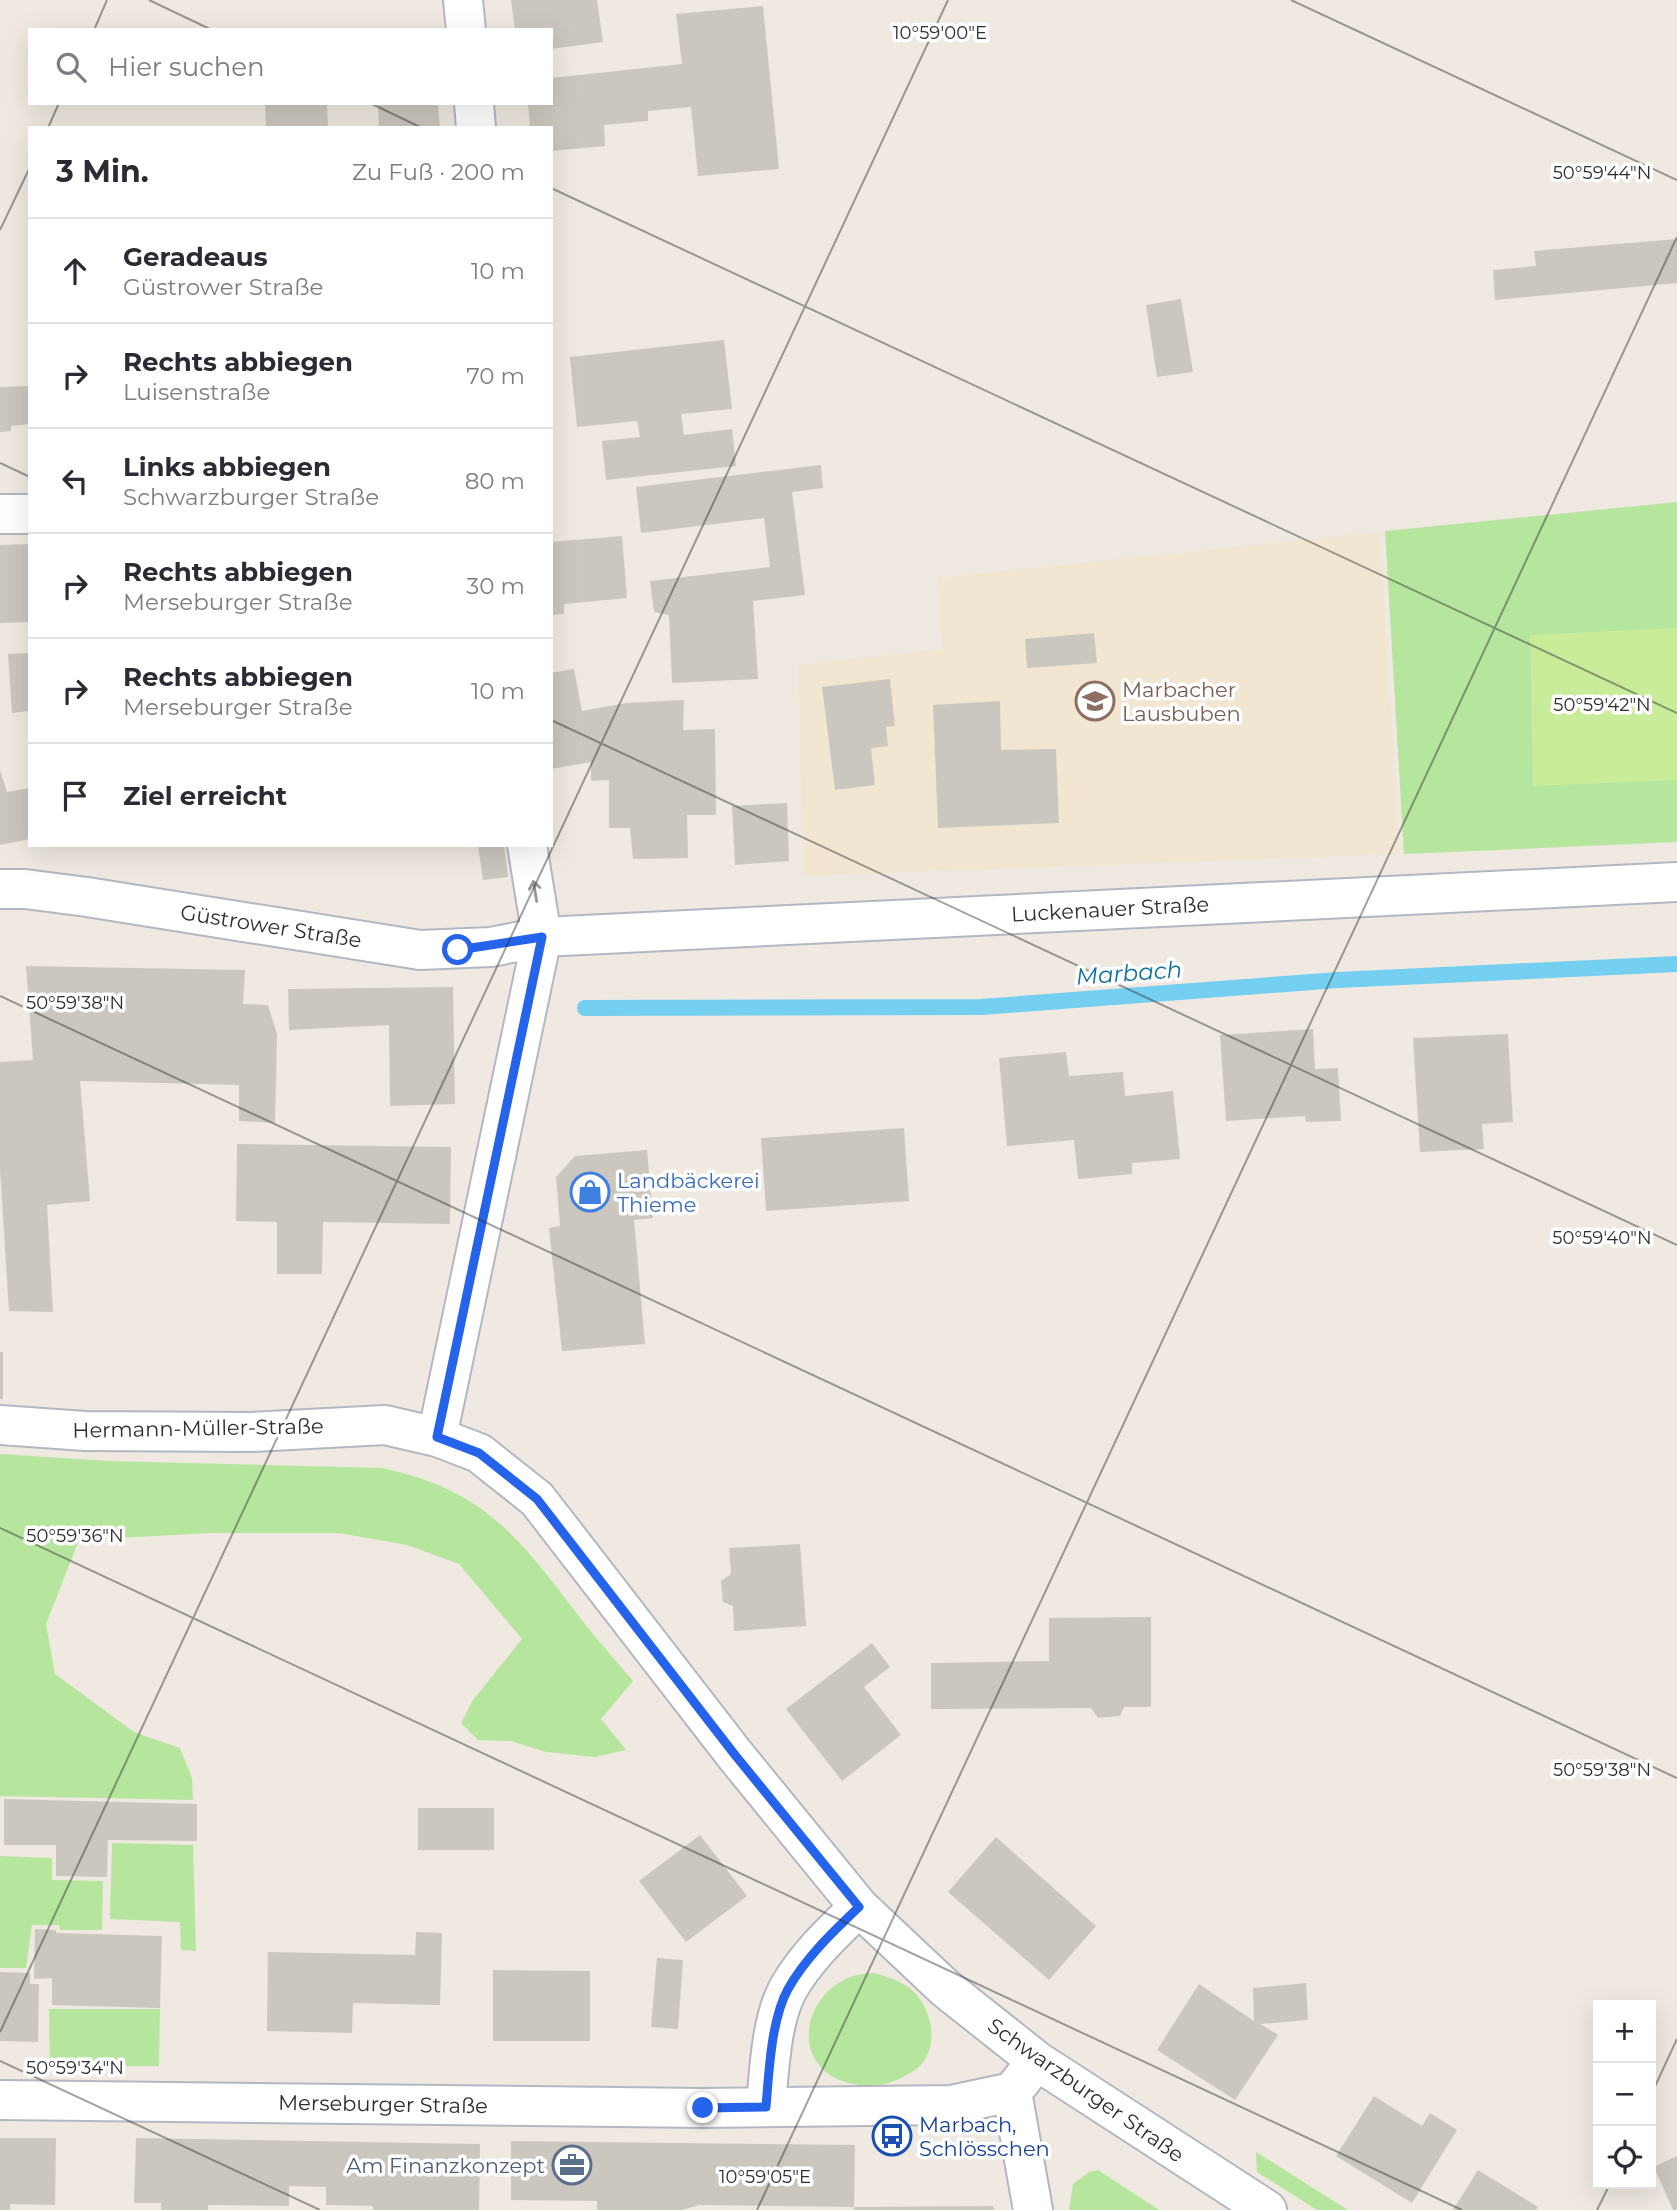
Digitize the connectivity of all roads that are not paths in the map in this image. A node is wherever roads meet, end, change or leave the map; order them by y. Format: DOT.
graph roads {
  1 [pos="463,0"];
  2 [pos="466,28"];
  3 [pos="474,105"];
  4 [pos="476,126"];
  5 [pos="0,514"];
  6 [pos="28,514"];
  7 [pos="527,847"];
  8 [pos="1677,882"];
  9 [pos="0,889"];
  10 [pos="542,937"];
  11 [pos="0,1425"];
  12 [pos="437,1437"];
  13 [pos="859,1907"];
  14 [pos="1037,2061"];
  15 [pos="1012,2092"];
  16 [pos="0,2100"];
  17 [pos="766,2107"];
  18 [pos="1033,2210"];
  19 [pos="1267,2210"];
  1 -- 2 [label="street"];
  3 -- 4 [label="street"];
  5 -- 6 [label="street"];
  10 -- 7 [label="street, one-way"];
  8 -- 10 [label="street, Luckenauer Straße"];
  9 -- 10 [label="street, Güstrower Straße"];
  10 -- 12 [label="street"];
  11 -- 12 [label="street, Hermann-Müller-Straße"];
  12 -- 13 [label="street, Schwarzburger Straße"];
  13 -- 14 [label="street, Schwarzburger Straße"];
  13 -- 17 [label="street"];
  14 -- 15 [label="street"];
  14 -- 19 [label="street, Schwarzburger Straße"];
  15 -- 17 [label="street, Merseburger Straße"];
  15 -- 18 [label="street"];
  16 -- 17 [label="street, Merseburger Straße"];
}
